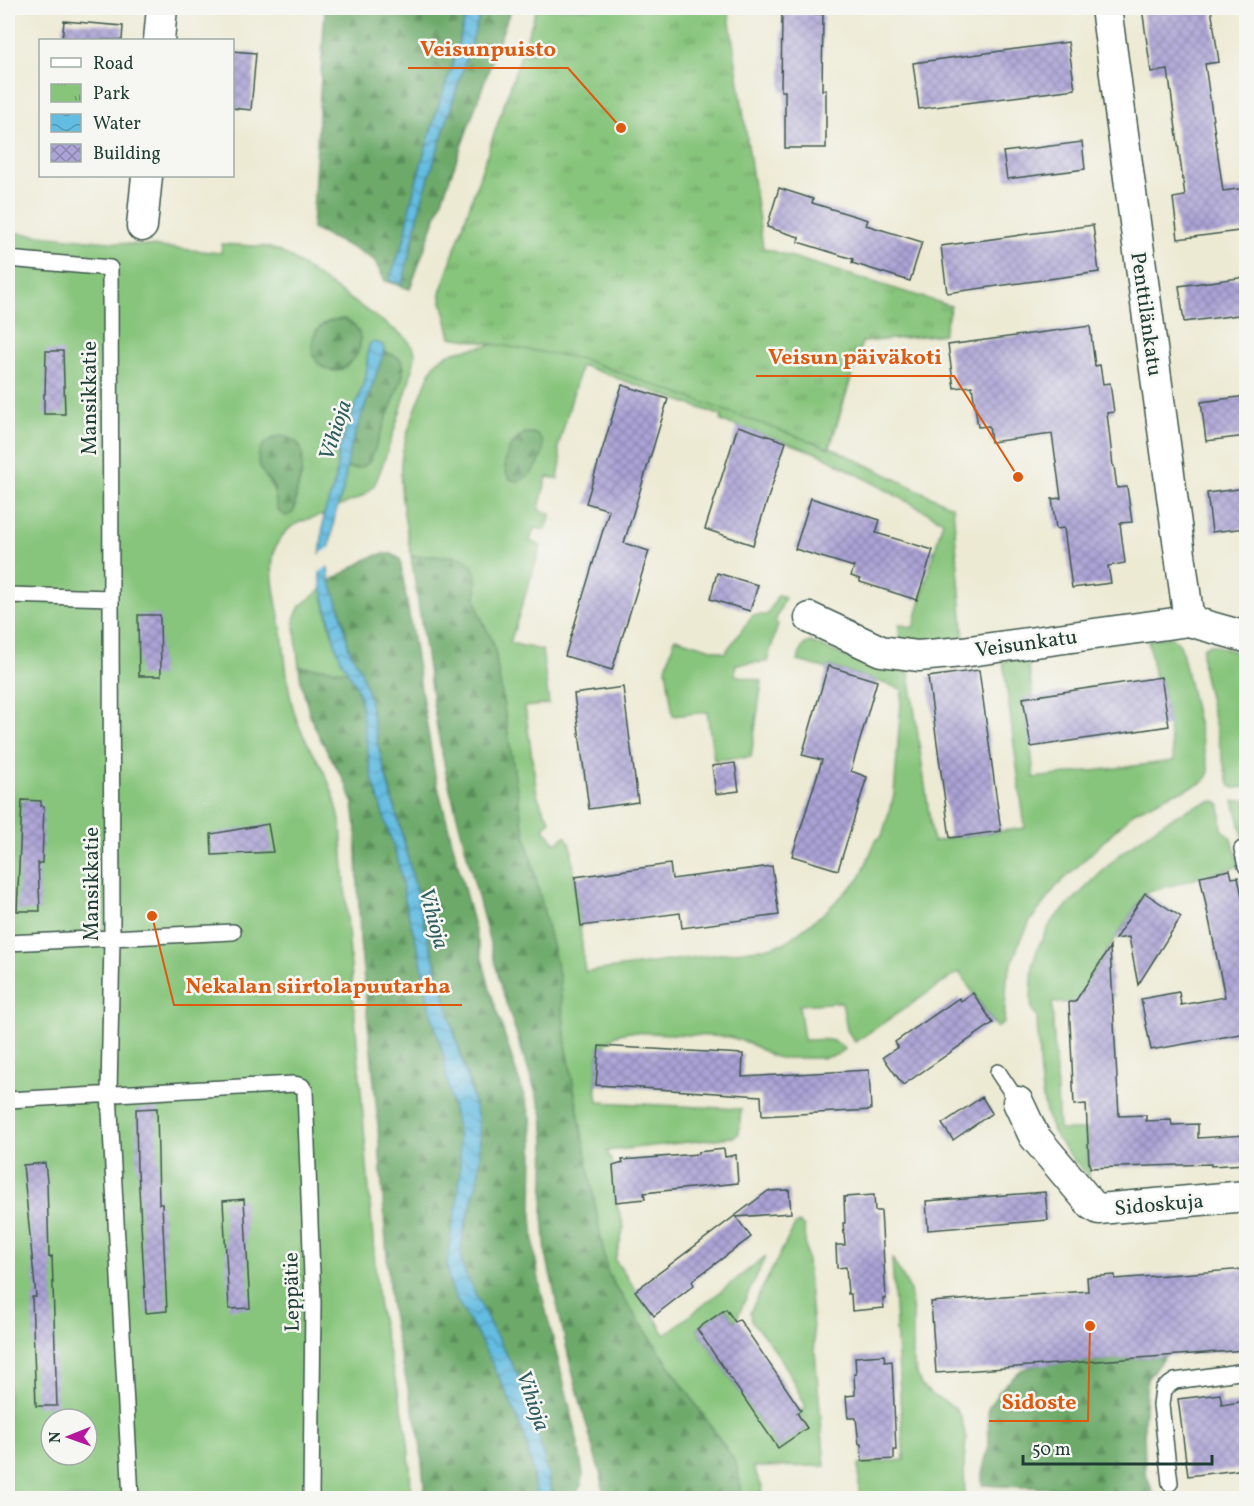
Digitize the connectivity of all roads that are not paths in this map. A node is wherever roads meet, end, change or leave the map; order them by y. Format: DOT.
graph roads {
  1 [pos="162,8"];
  2 [pos="1106,8"];
  3 [pos="159,39"];
  4 [pos="147,177"];
  5 [pos="142,226"];
  6 [pos="8,259"];
  7 [pos="8,595"];
  8 [pos="111,598"];
  9 [pos="810,618"];
  10 [pos="1189,621"];
  11 [pos="1246,637"];
  12 [pos="1242,849"];
  13 [pos="1246,866"];
  14 [pos="232,932"];
  15 [pos="112,939"];
  16 [pos="8,943"];
  17 [pos="998,1072"];
  18 [pos="109,1093"];
  19 [pos="8,1100"];
  20 [pos="1018,1102"];
  21 [pos="1246,1196"];
  22 [pos="1246,1371"];
  23 [pos="1170,1483"];
  24 [pos="130,1498"];
  25 [pos="311,1498"];
  1 -- 3 [label="street"];
  2 -- 10 [label="street, Penttilänkatu"];
  4 -- 5 [label="street"];
  6 -- 8 [label="lane, Mansikkatie"];
  7 -- 8 [label="lane"];
  8 -- 15 [label="lane, Mansikkatie"];
  9 -- 10 [label="street, Veisunkatu"];
  10 -- 11 [label="street, Veisunkatu"];
  12 -- 13 [label="lane"];
  14 -- 15 [label="lane"];
  15 -- 16 [label="lane"];
  15 -- 18 [label="lane, Mansikkatie"];
  17 -- 20 [label="lane"];
  18 -- 19 [label="lane"];
  18 -- 24 [label="lane, Mansikkatie"];
  18 -- 25 [label="lane, Leppätie"];
  20 -- 21 [label="street, Sidoskuja"];
  22 -- 23 [label="lane"];
}
